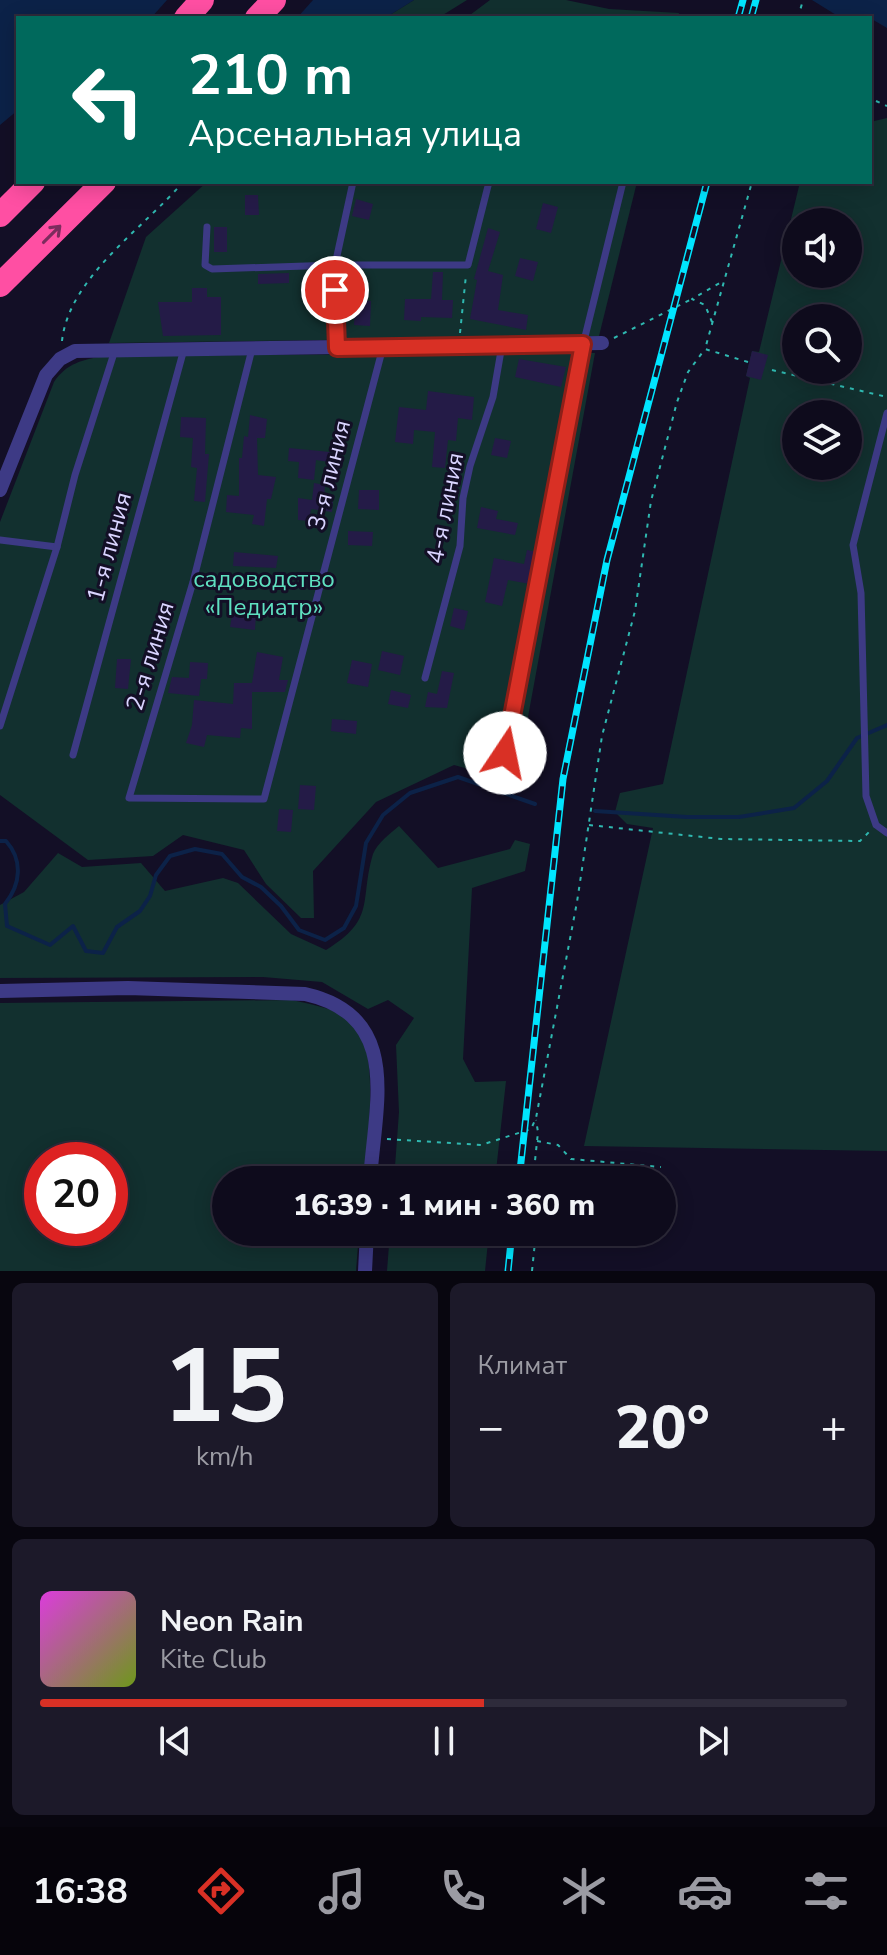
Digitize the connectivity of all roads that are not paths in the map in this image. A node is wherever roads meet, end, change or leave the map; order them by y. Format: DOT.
graph roads {
  1 [pos="202,0"];
  2 [pos="274,0"];
  3 [pos="188,16"];
  4 [pos="259,16"];
  5 [pos="31,184"];
  6 [pos="102,184"];
  7 [pos="353,184"];
  8 [pos="488,184"];
  9 [pos="623,184"];
  10 [pos="0,215"];
  11 [pos="207,227"];
  12 [pos="335,265"];
  13 [pos="0,285"];
  14 [pos="602,343"];
  15 [pos="583,344"];
  16 [pos="502,345"];
  17 [pos="383,347"];
  18 [pos="337,348"];
  19 [pos="184,349"];
  20 [pos="252,349"];
  21 [pos="115,350"];
  22 [pos="887,413"];
  23 [pos="0,490"];
  24 [pos="0,540"];
  25 [pos="57,547"];
  26 [pos="425,678"];
  27 [pos="0,726"];
  28 [pos="505,753"];
  29 [pos="73,755"];
  30 [pos="264,799"];
  31 [pos="887,833"];
  32 [pos="0,991"];
  33 [pos="371,1166"];
  34 [pos="366,1246"];
  35 [pos="365,1271"];
  1 -- 3 [label="highway"];
  2 -- 4 [label="highway"];
  5 -- 10 [label="highway"];
  13 -- 6 [label="highway, one-way"];
  7 -- 12 [label="lane"];
  8 -- 12 [label="lane"];
  9 -- 15 [label="lane"];
  11 -- 12 [label="lane"];
  12 -- 18 [label="lane"];
  14 -- 15 [label="street"];
  15 -- 16 [label="street"];
  15 -- 28 [label="lane"];
  16 -- 17 [label="street"];
  16 -- 26 [label="lane, 4-я линия"];
  17 -- 18 [label="street"];
  17 -- 30 [label="lane, 3-я линия"];
  18 -- 20 [label="street"];
  19 -- 20 [label="street"];
  19 -- 21 [label="street"];
  19 -- 29 [label="lane, 1-я линия"];
  20 -- 30 [label="lane, 2-я линия"];
  21 -- 23 [label="street"];
  21 -- 25 [label="lane"];
  22 -- 31 [label="lane"];
  24 -- 25 [label="lane"];
  25 -- 27 [label="lane"];
  32 -- 33 [label="street"];
  34 -- 35 [label="street"];
}
